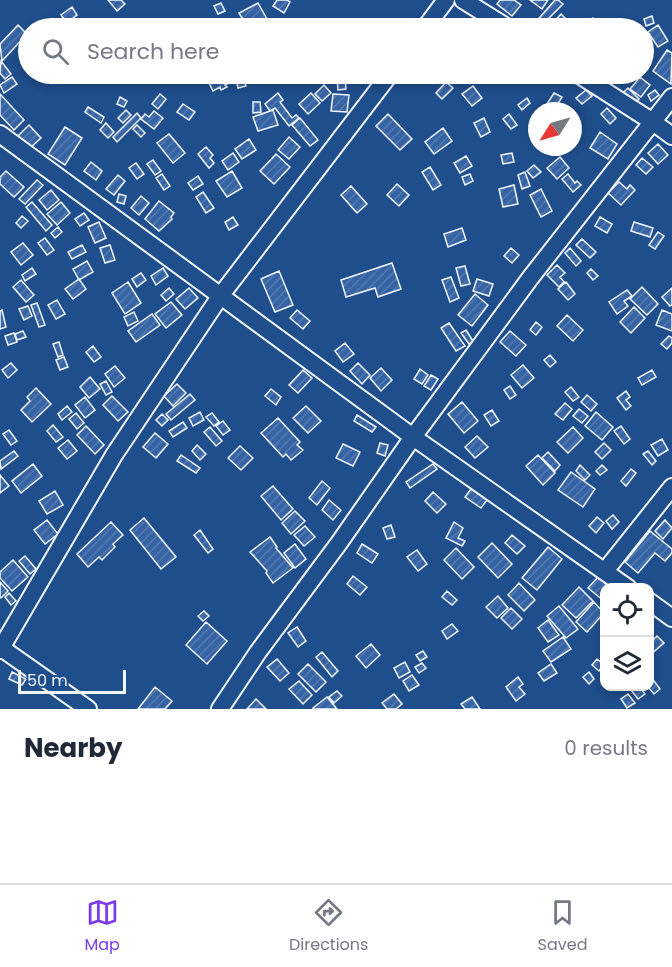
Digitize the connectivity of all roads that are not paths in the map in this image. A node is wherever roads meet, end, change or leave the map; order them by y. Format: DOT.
graph roads {
  1 [pos="446,0"];
  2 [pos="463,0"];
  3 [pos="432,18"];
  4 [pos="492,18"];
  5 [pos="382,84"];
  6 [pos="594,84"];
  7 [pos="672,97"];
  8 [pos="653,122"];
  9 [pos="0,134"];
  10 [pos="672,136"];
  11 [pos="220,295"];
  12 [pos="412,437"];
  13 [pos="672,487"];
  14 [pos="604,571"];
  15 [pos="621,583"];
  16 [pos="654,605"];
  17 [pos="672,618"];
  18 [pos="0,648"];
  19 [pos="88,709"];
  20 [pos="220,709"];
  1 -- 3 [label="street"];
  2 -- 4 [label="street"];
  5 -- 11 [label="street"];
  6 -- 8 [label="street"];
  7 -- 8 [label="street"];
  8 -- 10 [label="street"];
  8 -- 12 [label="street"];
  9 -- 11 [label="street"];
  11 -- 12 [label="street"];
  11 -- 18 [label="street"];
  12 -- 14 [label="street"];
  12 -- 20 [label="street"];
  13 -- 14 [label="street"];
  14 -- 15 [label="street"];
  16 -- 17 [label="street"];
  18 -- 19 [label="street"];
}
